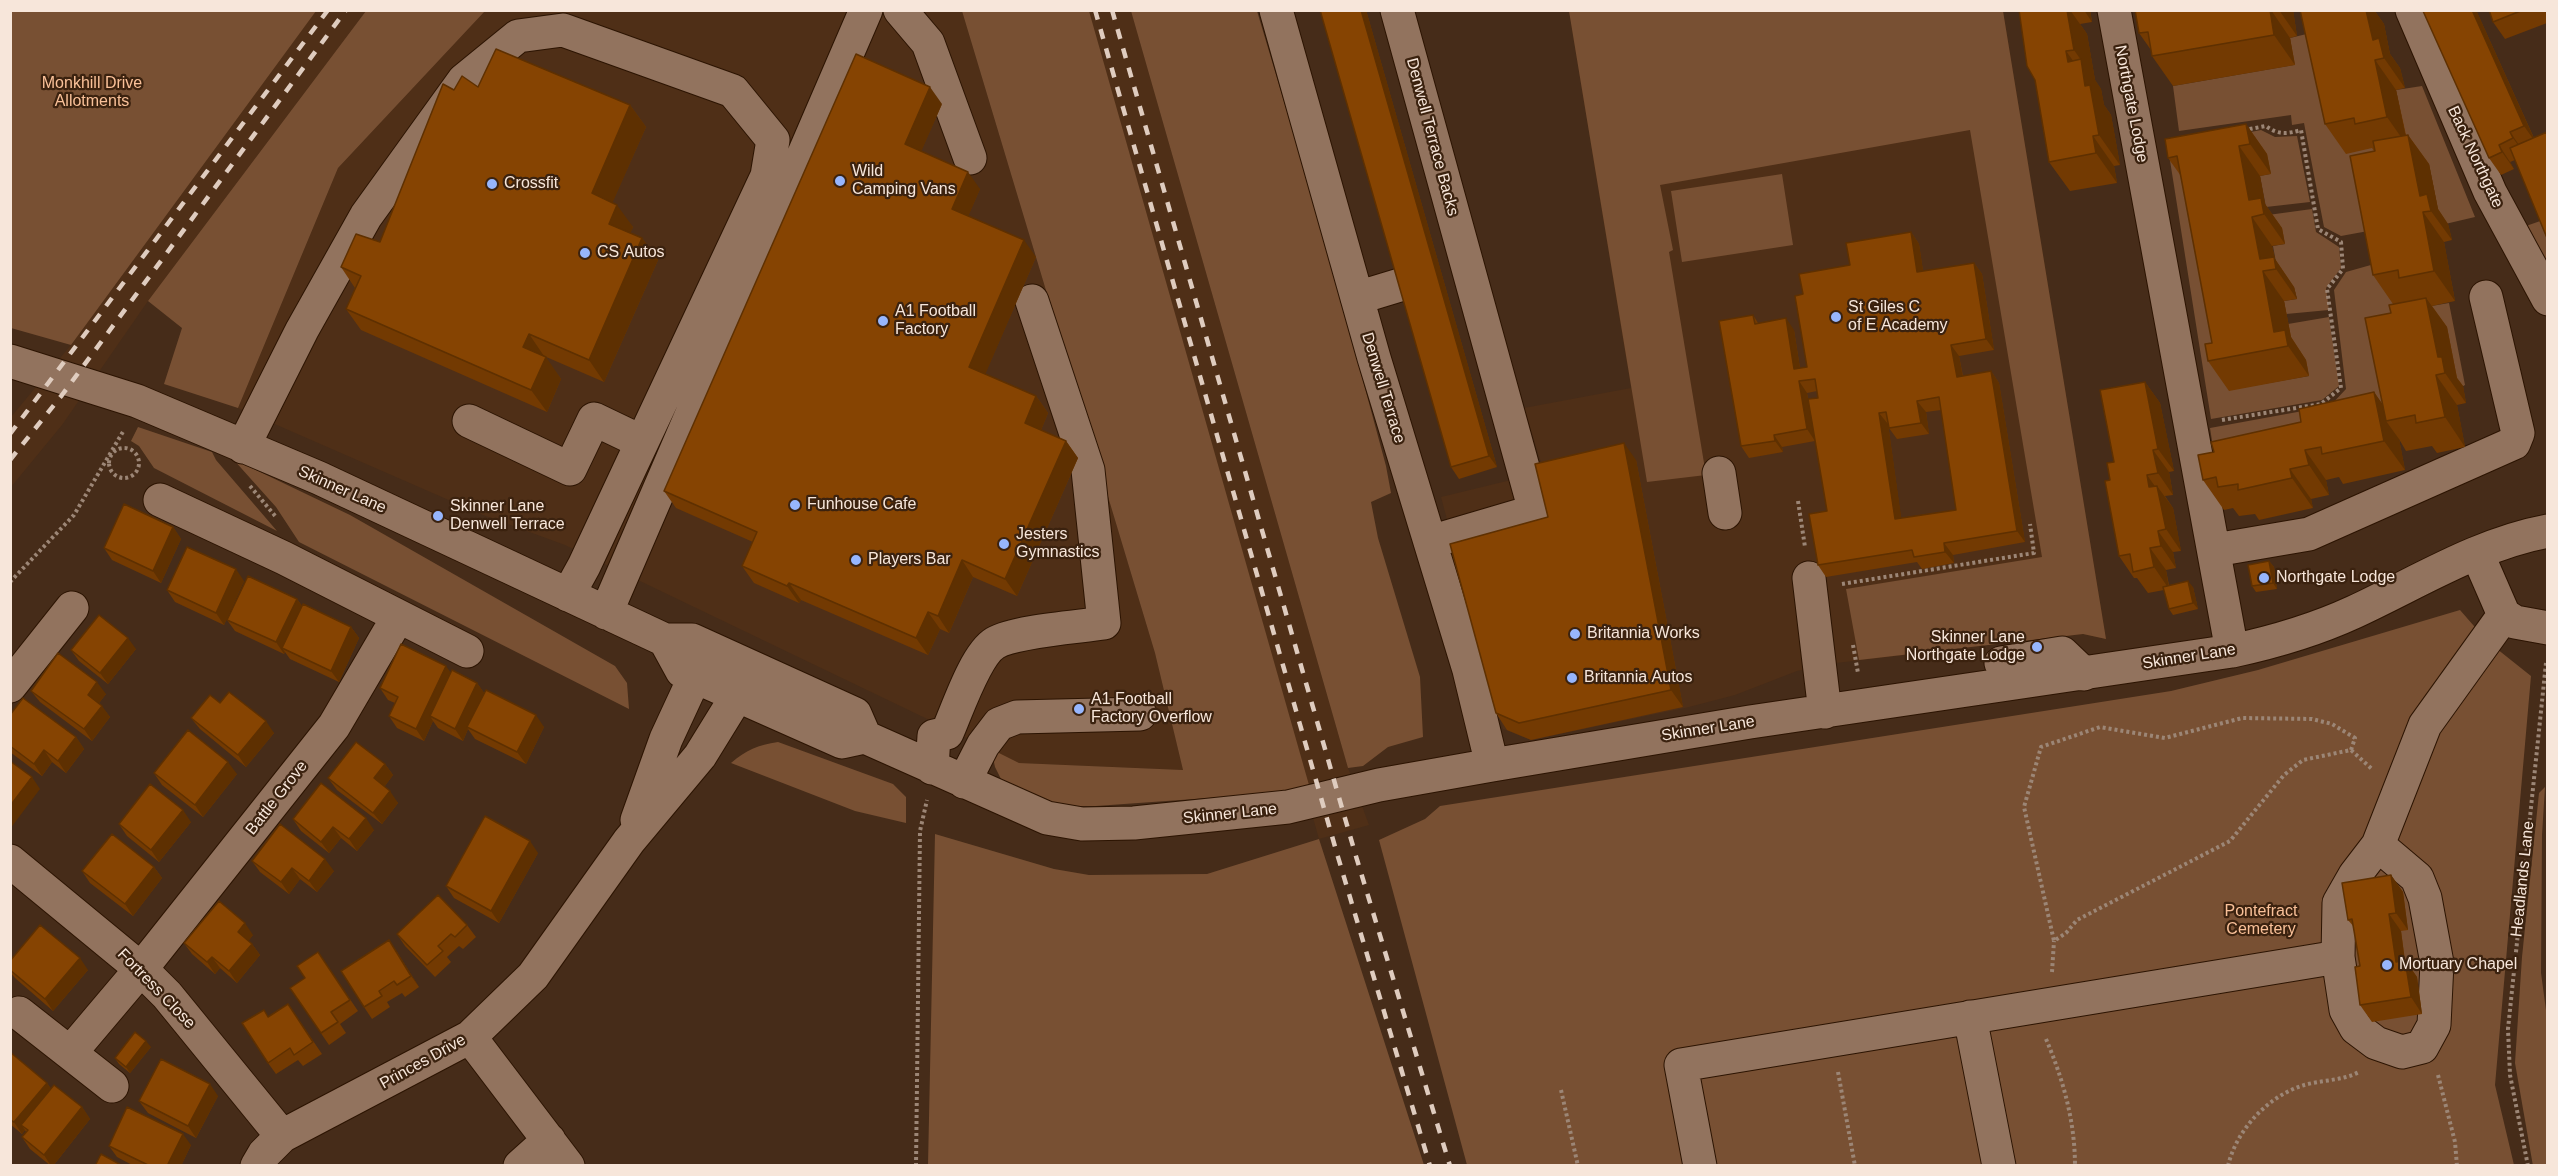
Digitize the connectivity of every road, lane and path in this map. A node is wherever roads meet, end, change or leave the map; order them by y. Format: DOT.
graph roads {
  1 [pos="866,10"];
  2 [pos="900,10"];
  3 [pos="1276,10"];
  4 [pos="1397,10"];
  5 [pos="2114,10"];
  6 [pos="2412,10"];
  7 [pos="2243,130"];
  8 [pos="969,158"];
  9 [pos="1403,284"];
  10 [pos="2486,297"];
  11 [pos="1357,298"];
  12 [pos="2547,298"];
  13 [pos="1032,301"];
  14 [pos="10,361"];
  15 [pos="137,401"];
  16 [pos="469,421"];
  17 [pos="2192,425"];
  18 [pos="642,442"];
  19 [pos="243,447"];
  20 [pos="110,456"];
  21 [pos="1719,473"];
  22 [pos="246,482"];
  23 [pos="160,500"];
  24 [pos="1798,501"];
  25 [pos="1725,513"];
  26 [pos="2030,524"];
  27 [pos="2547,531"];
  28 [pos="1430,542"];
  29 [pos="2215,550"];
  30 [pos="2477,553"];
  31 [pos="284,558"];
  32 [pos="1809,578"];
  33 [pos="10,582"];
  34 [pos="568,595"];
  35 [pos="1844,595"];
  36 [pos="72,608"];
  37 [pos="606,613"];
  38 [pos="2504,615"];
  39 [pos="398,617"];
  40 [pos="2547,628"];
  41 [pos="1852,639"];
  42 [pos="665,640"];
  43 [pos="708,648"];
  44 [pos="467,651"];
  45 [pos="2232,651"];
  46 [pos="740,662"];
  47 [pos="2546,663"];
  48 [pos="2546,670"];
  49 [pos="1859,676"];
  50 [pos="695,677"];
  51 [pos="10,686"];
  52 [pos="737,696"];
  53 [pos="1825,712"];
  54 [pos="1140,714"];
  55 [pos="865,737"];
  56 [pos="2351,750"];
  57 [pos="1492,765"];
  58 [pos="930,779"];
  59 [pos="964,782"];
  60 [pos="2398,792"];
  61 [pos="629,841"];
  62 [pos="2378,845"];
  63 [pos="10,861"];
  64 [pos="2054,941"];
  65 [pos="2338,957"];
  66 [pos="141,969"];
  67 [pos="2049,1004"];
  68 [pos="19,1013"];
  69 [pos="1970,1017"];
  70 [pos="2428,1036"];
  71 [pos="470,1037"];
  72 [pos="1832,1040"];
  73 [pos="2376,1043"];
  74 [pos="70,1053"];
  75 [pos="112,1086"];
  76 [pos="1561,1090"];
  77 [pos="282,1136"];
  78 [pos="549,1140"];
  79 [pos="257,1166"];
  80 [pos="520,1166"];
  81 [pos="568,1166"];
  82 [pos="916,1166"];
  83 [pos="1578,1166"];
  84 [pos="1700,1166"];
  85 [pos="1855,1166"];
  86 [pos="1999,1166"];
  87 [pos="2075,1166"];
  88 [pos="2228,1166"];
  89 [pos="2457,1166"];
  90 [pos="2528,1166"];
  1 -- 37 [label="street"];
  2 -- 8 [label="street"];
  3 -- 11 [label="street, Denwell Terrace"];
  4 -- 28 [label="street, Denwell Terrace Backs"];
  5 -- 17 [label="street, Northgate Lodge"];
  6 -- 12 [label="street, Back Northgate"];
  7 -- 17 [label="path"];
  9 -- 11 [label="street"];
  10 -- 29 [label="street"];
  11 -- 28 [label="street, Denwell Terrace"];
  13 -- 58 [label="street"];
  14 -- 15 [label="street, Skinner Lane"];
  15 -- 19 [label="street, Skinner Lane"];
  15 -- 20 [label="path"];
  16 -- 18 [label="street"];
  17 -- 29 [label="street, Northgate Lodge"];
  18 -- 19 [label="street"];
  18 -- 34 [label="street"];
  19 -- 34 [label="street, Skinner Lane"];
  20 -- 20 [label="path"];
  20 -- 33 [label="path"];
  21 -- 25 [label="street"];
  22 -- 31 [label="path"];
  23 -- 31 [label="street"];
  24 -- 32 [label="path"];
  26 -- 35 [label="path"];
  27 -- 30 [label="street, Skinner Lane"];
  28 -- 57 [label="street, Denwell Terrace"];
  29 -- 45 [label="street, Northgate Lodge"];
  30 -- 38 [label="street"];
  30 -- 45 [label="street, Skinner Lane"];
  31 -- 39 [label="street"];
  32 -- 53 [label="street"];
  34 -- 37 [label="street, Skinner Lane"];
  36 -- 51 [label="street"];
  37 -- 42 [label="street, Skinner Lane"];
  38 -- 40 [label="street"];
  38 -- 60 [label="street"];
  39 -- 44 [label="street"];
  39 -- 66 [label="street, Battle Grove"];
  41 -- 49 [label="path"];
  42 -- 43 [label="street, Skinner Lane"];
  42 -- 50 [label="street, Skinner Lane"];
  43 -- 46 [label="street, Skinner Lane"];
  43 -- 50 [label="street, Princes Drive"];
  45 -- 53 [label="street, Skinner Lane"];
  46 -- 52 [label="street, Princes Drive"];
  46 -- 55 [label="street, Skinner Lane"];
  47 -- 48 [label="path, Headlands Lane"];
  48 -- 90 [label="path, Headlands Lane"];
  50 -- 52 [label="street, Skinner Lane"];
  50 -- 61 [label="street, Princes Drive"];
  52 -- 55 [label="street, Skinner Lane"];
  52 -- 61 [label="street, Princes Drive"];
  53 -- 57 [label="street, Skinner Lane"];
  54 -- 59 [label="street"];
  55 -- 58 [label="street, Skinner Lane"];
  56 -- 60 [label="path"];
  56 -- 64 [label="path"];
  56 -- 64 [label="path"];
  57 -- 59 [label="street, Skinner Lane"];
  58 -- 59 [label="street, Skinner Lane"];
  58 -- 82 [label="path"];
  60 -- 62 [label="street"];
  61 -- 71 [label="street, Princes Drive"];
  62 -- 65 [label="street"];
  62 -- 70 [label="street"];
  63 -- 66 [label="street, Fortress Close"];
  64 -- 67 [label="path"];
  65 -- 67 [label="street"];
  65 -- 73 [label="street"];
  66 -- 74 [label="street, Battle Grove"];
  66 -- 77 [label="street, Fortress Close"];
  67 -- 69 [label="street"];
  67 -- 87 [label="path"];
  68 -- 74 [label="street"];
  69 -- 72 [label="street"];
  69 -- 86 [label="street"];
  70 -- 73 [label="street"];
  70 -- 89 [label="path"];
  71 -- 77 [label="street, Princes Drive"];
  71 -- 78 [label="street"];
  72 -- 84 [label="street"];
  72 -- 85 [label="path"];
  73 -- 88 [label="path"];
  74 -- 75 [label="street"];
  76 -- 83 [label="path"];
  77 -- 79 [label="street, Princes Drive"];
  78 -- 80 [label="street"];
  78 -- 81 [label="street"];
}
